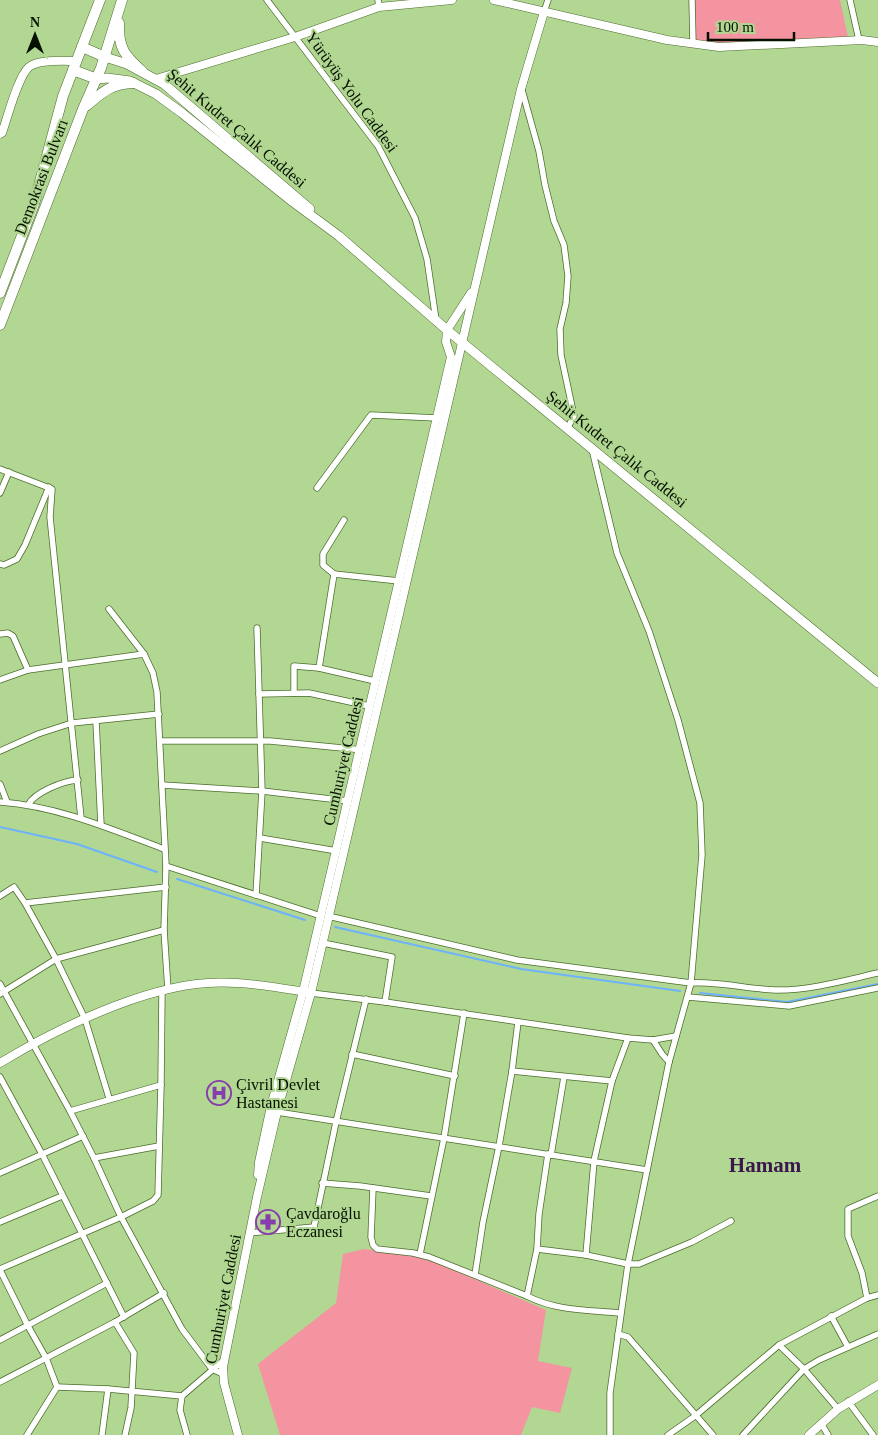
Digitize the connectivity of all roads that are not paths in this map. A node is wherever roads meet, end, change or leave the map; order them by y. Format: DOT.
graph roads {
  1 [pos="100,0"];
  2 [pos="122,0"];
  3 [pos="267,0"];
  4 [pos="452,0"];
  5 [pos="494,0"];
  6 [pos="548,0"];
  7 [pos="692,0"];
  8 [pos="850,0"];
  9 [pos="379,4"];
  10 [pos="544,12"];
  11 [pos="119,15"];
  12 [pos="295,37"];
  13 [pos="859,40"];
  14 [pos="878,42"];
  15 [pos="693,44"];
  16 [pos="82,47"];
  17 [pos="105,57"];
  18 [pos="75,66"];
  19 [pos="142,72"];
  20 [pos="156,78"];
  21 [pos="97,79"];
  22 [pos="133,83"];
  23 [pos="521,89"];
  24 [pos="83,109"];
  25 [pos="0,134"];
  26 [pos="339,236"];
  27 [pos="474,287"];
  28 [pos="0,293"];
  29 [pos="436,320"];
  30 [pos="0,324"];
  31 [pos="447,330"];
  32 [pos="462,342"];
  33 [pos="436,418"];
  34 [pos="568,428"];
  35 [pos="592,447"];
  36 [pos="0,469"];
  37 [pos="9,472"];
  38 [pos="48,487"];
  39 [pos="317,488"];
  40 [pos="0,493"];
  41 [pos="344,520"];
  42 [pos="0,564"];
  43 [pos="334,574"];
  44 [pos="399,581"];
  45 [pos="109,609"];
  46 [pos="257,628"];
  47 [pos="0,634"];
  48 [pos="144,654"];
  49 [pos="66,664"];
  50 [pos="319,668"];
  51 [pos="28,670"];
  52 [pos="0,680"];
  53 [pos="375,681"];
  54 [pos="878,683"];
  55 [pos="294,693"];
  56 [pos="259,694"];
  57 [pos="369,706"];
  58 [pos="159,714"];
  59 [pos="96,721"];
  60 [pos="72,723"];
  61 [pos="160,741"];
  62 [pos="260,741"];
  63 [pos="363,750"];
  64 [pos="0,751"];
  65 [pos="78,780"];
  66 [pos="0,784"];
  67 [pos="162,785"];
  68 [pos="262,791"];
  69 [pos="348,801"];
  70 [pos="3,802"];
  71 [pos="28,805"];
  72 [pos="81,818"];
  73 [pos="101,825"];
  74 [pos="260,838"];
  75 [pos="164,849"];
  76 [pos="337,851"];
  77 [pos="166,866"];
  78 [pos="166,887"];
  79 [pos="256,895"];
  80 [pos="0,896"];
  81 [pos="25,902"];
  82 [pos="324,916"];
  83 [pos="164,930"];
  84 [pos="323,943"];
  85 [pos="56,959"];
  86 [pos="878,973"];
  87 [pos="691,983"];
  88 [pos="0,984"];
  89 [pos="878,988"];
  90 [pos="165,991"];
  91 [pos="307,992"];
  92 [pos="2,993"];
  93 [pos="688,997"];
  94 [pos="366,1000"];
  95 [pos="385,1002"];
  96 [pos="464,1014"];
  97 [pos="85,1019"];
  98 [pos="518,1022"];
  99 [pos="676,1036"];
  100 [pos="628,1038"];
  101 [pos="653,1040"];
  102 [pos="33,1044"];
  103 [pos="352,1054"];
  104 [pos="669,1062"];
  105 [pos="0,1064"];
  106 [pos="512,1071"];
  107 [pos="455,1076"];
  108 [pos="0,1077"];
  109 [pos="564,1077"];
  110 [pos="612,1081"];
  111 [pos="161,1085"];
  112 [pos="109,1098"];
  113 [pos="70,1110"];
  114 [pos="276,1112"];
  115 [pos="336,1122"];
  116 [pos="83,1136"];
  117 [pos="444,1138"];
  118 [pos="160,1146"];
  119 [pos="500,1146"];
  120 [pos="42,1154"];
  121 [pos="550,1154"];
  122 [pos="94,1158"];
  123 [pos="594,1161"];
  124 [pos="647,1170"];
  125 [pos="1,1171"];
  126 [pos="322,1183"];
  127 [pos="373,1188"];
  128 [pos="62,1196"];
  129 [pos="431,1196"];
  130 [pos="878,1196"];
  131 [pos="257,1197"];
  132 [pos="121,1217"];
  133 [pos="731,1221"];
  134 [pos="0,1222"];
  135 [pos="250,1233"];
  136 [pos="82,1235"];
  137 [pos="537,1249"];
  138 [pos="420,1254"];
  139 [pos="586,1255"];
  140 [pos="628,1264"];
  141 [pos="0,1269"];
  142 [pos="475,1276"];
  143 [pos="107,1283"];
  144 [pos="164,1293"];
  145 [pos="878,1295"];
  146 [pos="527,1296"];
  147 [pos="867,1298"];
  148 [pos="620,1313"];
  149 [pos="124,1316"];
  150 [pos="831,1316"];
  151 [pos="116,1322"];
  152 [pos="28,1326"];
  153 [pos="618,1334"];
  154 [pos="878,1334"];
  155 [pos="0,1340"];
  156 [pos="779,1345"];
  157 [pos="848,1347"];
  158 [pos="46,1358"];
  159 [pos="224,1360"];
  160 [pos="212,1369"];
  161 [pos="804,1369"];
  162 [pos="223,1374"];
  163 [pos="2,1379"];
  164 [pos="878,1385"];
  165 [pos="57,1387"];
  166 [pos="108,1389"];
  167 [pos="133,1391"];
  168 [pos="182,1396"];
  169 [pos="848,1401"];
  170 [pos="838,1409"];
  171 [pos="695,1416"];
  172 [pos="821,1423"];
  173 [pos="27,1435"];
  174 [pos="102,1435"];
  175 [pos="125,1435"];
  176 [pos="187,1435"];
  177 [pos="238,1435"];
  178 [pos="610,1435"];
  179 [pos="668,1435"];
  180 [pos="713,1435"];
  181 [pos="743,1435"];
  182 [pos="809,1435"];
  183 [pos="828,1435"];
  184 [pos="873,1435"];
  1 -- 16 [label="highway, Demokrasi Bulvarı"];
  2 -- 11 [label="highway"];
  3 -- 12 [label="street, Yürüyüş Yolu Caddesi"];
  4 -- 9 [label="main road"];
  5 -- 10 [label="main road"];
  6 -- 10 [label="street"];
  7 -- 15 [label="street"];
  8 -- 13 [label="street"];
  9 -- 12 [label="main road"];
  10 -- 15 [label="main road"];
  10 -- 23 [label="main road, Cumhuriyet Caddesi"];
  11 -- 17 [label="highway, Demokrasi Bulvarı"];
  11 -- 19 [label="highway"];
  12 -- 20 [label="main road"];
  12 -- 29 [label="street, Yürüyüş Yolu Caddesi"];
  13 -- 14 [label="main road"];
  13 -- 15 [label="main road"];
  16 -- 17 [label="highway"];
  16 -- 18 [label="highway, Demokrasi Bulvarı"];
  17 -- 19 [label="main road, Şehit Kudret Çalık Caddesi"];
  17 -- 21 [label="highway, Demokrasi Bulvarı"];
  18 -- 21 [label="highway"];
  18 -- 25 [label="main road"];
  18 -- 28 [label="highway, Demokrasi Bulvarı"];
  19 -- 20 [label="main road, Şehit Kudret Çalık Caddesi"];
  20 -- 26 [label="main road, Şehit Kudret Çalık Caddesi"];
  21 -- 22 [label="main road, Şehit Kudret Çalık Caddesi"];
  21 -- 24 [label="highway, Demokrasi Bulvarı"];
  22 -- 24 [label="highway"];
  22 -- 26 [label="main road, Şehit Kudret Çalık Caddesi"];
  23 -- 27 [label="main road, Cumhuriyet Caddesi"];
  23 -- 34 [label="street"];
  24 -- 30 [label="highway, Demokrasi Bulvarı"];
  26 -- 29 [label="main road, Şehit Kudret Çalık Caddesi"];
  27 -- 31 [label="main road"];
  27 -- 32 [label="main road, Cumhuriyet Caddesi"];
  29 -- 31 [label="main road, Şehit Kudret Çalık Caddesi"];
  31 -- 32 [label="main road, Şehit Kudret Çalık Caddesi"];
  31 -- 33 [label="main road, Cumhuriyet Caddesi"];
  32 -- 34 [label="main road, Şehit Kudret Çalık Caddesi"];
  32 -- 63 [label="main road, Cumhuriyet Caddesi"];
  33 -- 39 [label="street"];
  33 -- 44 [label="main road, Cumhuriyet Caddesi"];
  34 -- 35 [label="main road, Şehit Kudret Çalık Caddesi"];
  35 -- 54 [label="main road, Şehit Kudret Çalık Caddesi"];
  35 -- 87 [label="street"];
  36 -- 37 [label="street"];
  37 -- 38 [label="street"];
  37 -- 40 [label="street"];
  38 -- 42 [label="street"];
  38 -- 49 [label="street"];
  41 -- 43 [label="street"];
  43 -- 44 [label="street"];
  43 -- 50 [label="street"];
  44 -- 53 [label="main road, Cumhuriyet Caddesi"];
  45 -- 48 [label="street"];
  46 -- 56 [label="street"];
  47 -- 51 [label="street"];
  48 -- 49 [label="street"];
  48 -- 58 [label="street"];
  49 -- 51 [label="street"];
  49 -- 60 [label="street"];
  50 -- 53 [label="street"];
  50 -- 55 [label="street"];
  51 -- 52 [label="street"];
  53 -- 57 [label="main road, Cumhuriyet Caddesi"];
  55 -- 56 [label="street"];
  55 -- 57 [label="street"];
  56 -- 62 [label="street"];
  57 -- 63 [label="main road, Cumhuriyet Caddesi"];
  58 -- 59 [label="street"];
  58 -- 61 [label="street"];
  59 -- 60 [label="street"];
  59 -- 73 [label="street"];
  60 -- 64 [label="street"];
  60 -- 65 [label="street"];
  61 -- 62 [label="street"];
  61 -- 67 [label="street"];
  62 -- 63 [label="street"];
  62 -- 68 [label="street"];
  63 -- 69 [label="main road, Cumhuriyet Caddesi"];
  63 -- 82 [label="main road, Cumhuriyet Caddesi"];
  65 -- 71 [label="street"];
  65 -- 72 [label="street"];
  66 -- 70 [label="street"];
  67 -- 68 [label="street"];
  67 -- 75 [label="street"];
  68 -- 69 [label="street"];
  68 -- 74 [label="street"];
  69 -- 76 [label="main road, Cumhuriyet Caddesi"];
  70 -- 71 [label="street"];
  71 -- 72 [label="street"];
  72 -- 73 [label="street"];
  73 -- 75 [label="street"];
  74 -- 76 [label="street"];
  74 -- 79 [label="street"];
  75 -- 77 [label="street"];
  76 -- 82 [label="main road, Cumhuriyet Caddesi"];
  77 -- 78 [label="street"];
  77 -- 79 [label="street"];
  78 -- 81 [label="street"];
  78 -- 83 [label="street"];
  79 -- 82 [label="street"];
  80 -- 81 [label="street"];
  81 -- 85 [label="street"];
  82 -- 84 [label="main road, Cumhuriyet Caddesi"];
  82 -- 87 [label="street"];
  82 -- 91 [label="main road, Cumhuriyet Caddesi"];
  83 -- 85 [label="street"];
  83 -- 90 [label="street"];
  84 -- 91 [label="main road, Cumhuriyet Caddesi"];
  84 -- 95 [label="street"];
  85 -- 92 [label="street"];
  85 -- 97 [label="street"];
  86 -- 87 [label="street"];
  87 -- 93 [label="street"];
  88 -- 92 [label="street"];
  89 -- 93 [label="street"];
  90 -- 91 [label="main road"];
  90 -- 97 [label="main road"];
  90 -- 111 [label="street"];
  91 -- 94 [label="street"];
  91 -- 114 [label="main road, Cumhuriyet Caddesi"];
  91 -- 131 [label="main road, Cumhuriyet Caddesi"];
  92 -- 102 [label="street"];
  93 -- 99 [label="street"];
  94 -- 95 [label="street"];
  94 -- 103 [label="street"];
  95 -- 96 [label="street"];
  96 -- 98 [label="street"];
  96 -- 107 [label="street"];
  97 -- 102 [label="main road"];
  97 -- 112 [label="street"];
  98 -- 100 [label="street"];
  98 -- 106 [label="street"];
  99 -- 101 [label="street"];
  99 -- 104 [label="street"];
  100 -- 101 [label="street"];
  100 -- 110 [label="street"];
  101 -- 104 [label="street"];
  102 -- 105 [label="main road"];
  102 -- 113 [label="street"];
  103 -- 107 [label="street"];
  103 -- 115 [label="street"];
  104 -- 124 [label="street"];
  106 -- 109 [label="street"];
  106 -- 119 [label="street"];
  107 -- 117 [label="street"];
  108 -- 120 [label="street"];
  109 -- 110 [label="street"];
  109 -- 121 [label="street"];
  110 -- 123 [label="street"];
  111 -- 112 [label="street"];
  111 -- 118 [label="street"];
  112 -- 113 [label="street"];
  113 -- 116 [label="street"];
  114 -- 115 [label="street"];
  114 -- 131 [label="main road, Cumhuriyet Caddesi"];
  115 -- 117 [label="street"];
  115 -- 126 [label="street"];
  116 -- 120 [label="street"];
  116 -- 122 [label="street"];
  117 -- 119 [label="street"];
  117 -- 129 [label="street"];
  118 -- 122 [label="street"];
  118 -- 132 [label="street"];
  119 -- 121 [label="street"];
  119 -- 142 [label="street"];
  120 -- 125 [label="street"];
  120 -- 128 [label="street"];
  121 -- 123 [label="street"];
  121 -- 137 [label="street"];
  122 -- 132 [label="street"];
  123 -- 124 [label="street"];
  123 -- 139 [label="street"];
  124 -- 140 [label="street"];
  126 -- 127 [label="street"];
  126 -- 135 [label="street"];
  127 -- 129 [label="street"];
  127 -- 138 [label="street"];
  128 -- 134 [label="street"];
  128 -- 136 [label="street"];
  129 -- 138 [label="street"];
  130 -- 147 [label="street"];
  131 -- 135 [label="main road, Cumhuriyet Caddesi"];
  132 -- 136 [label="street"];
  132 -- 144 [label="street"];
  133 -- 140 [label="street"];
  135 -- 159 [label="main road, Cumhuriyet Caddesi"];
  136 -- 141 [label="street"];
  136 -- 143 [label="street"];
  137 -- 139 [label="street"];
  137 -- 146 [label="street"];
  138 -- 142 [label="street"];
  139 -- 140 [label="street"];
  140 -- 148 [label="street"];
  141 -- 152 [label="street"];
  142 -- 146 [label="street"];
  143 -- 149 [label="street"];
  143 -- 152 [label="street"];
  144 -- 149 [label="street"];
  144 -- 160 [label="street"];
  145 -- 147 [label="street"];
  146 -- 148 [label="street"];
  147 -- 150 [label="street"];
  148 -- 153 [label="street"];
  149 -- 151 [label="street"];
  150 -- 156 [label="street"];
  150 -- 157 [label="street"];
  151 -- 158 [label="street"];
  151 -- 167 [label="street"];
  152 -- 155 [label="street"];
  152 -- 158 [label="street"];
  153 -- 171 [label="street"];
  153 -- 178 [label="street"];
  154 -- 157 [label="street"];
  156 -- 161 [label="street"];
  156 -- 171 [label="street"];
  157 -- 161 [label="street"];
  158 -- 163 [label="street"];
  158 -- 165 [label="street"];
  159 -- 160 [label="street"];
  159 -- 162 [label="main road, Cumhuriyet Caddesi"];
  160 -- 162 [label="street"];
  160 -- 168 [label="street"];
  161 -- 170 [label="street"];
  161 -- 181 [label="street"];
  162 -- 177 [label="main road, Cumhuriyet Caddesi"];
  164 -- 169 [label="main road"];
  165 -- 166 [label="street"];
  165 -- 173 [label="street"];
  166 -- 167 [label="street"];
  166 -- 174 [label="street"];
  167 -- 168 [label="street"];
  167 -- 175 [label="street"];
  168 -- 176 [label="street"];
  169 -- 170 [label="main road"];
  169 -- 184 [label="street"];
  170 -- 172 [label="main road"];
  171 -- 179 [label="street"];
  171 -- 180 [label="street"];
  172 -- 182 [label="main road"];
  172 -- 183 [label="street"];
}
